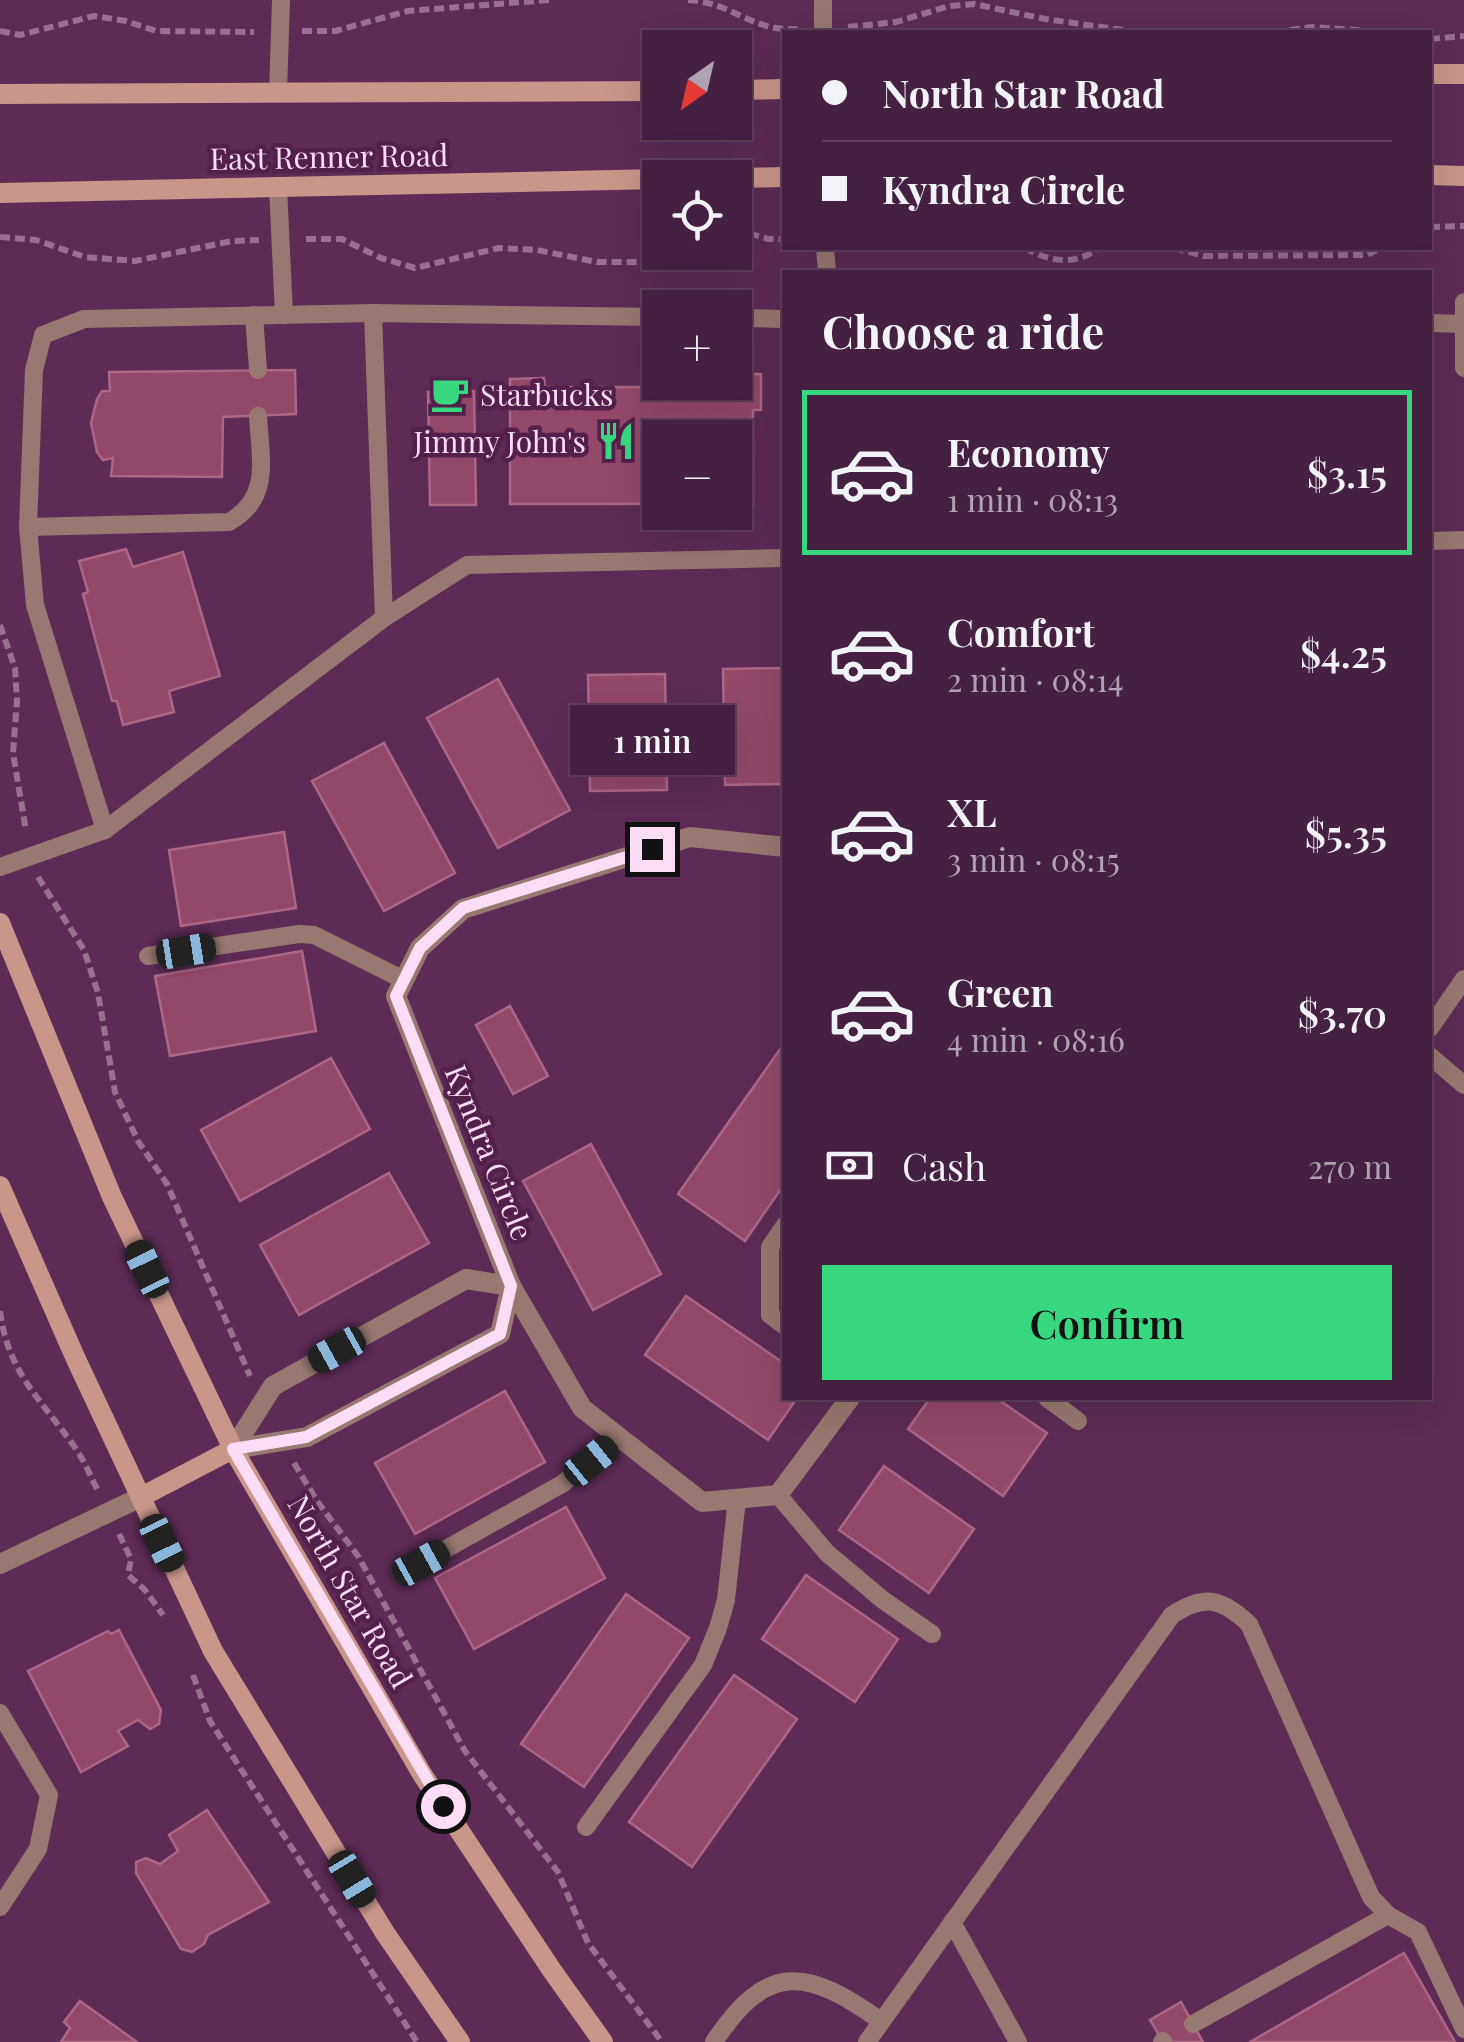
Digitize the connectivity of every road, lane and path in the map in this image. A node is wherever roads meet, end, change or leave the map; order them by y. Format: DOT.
graph roads {
  1 [pos="280,0"];
  2 [pos="688,0"];
  3 [pos="822,0"];
  4 [pos="823,30"];
  5 [pos="1122,30"];
  6 [pos="1288,30"];
  7 [pos="1360,30"];
  8 [pos="782,31"];
  9 [pos="1464,36"];
  10 [pos="1432,39"];
  11 [pos="1432,74"];
  12 [pos="1464,74"];
  13 [pos="782,88"];
  14 [pos="752,89"];
  15 [pos="642,91"];
  16 [pos="278,93"];
  17 [pos="0,94"];
  18 [pos="1432,175"];
  19 [pos="782,176"];
  20 [pos="1464,176"];
  21 [pos="752,177"];
  22 [pos="642,179"];
  23 [pos="278,187"];
  24 [pos="0,192"];
  25 [pos="1464,226"];
  26 [pos="1432,227"];
  27 [pos="752,234"];
  28 [pos="0,236"];
  29 [pos="281,239"];
  30 [pos="782,239"];
  31 [pos="1030,250"];
  32 [pos="1096,250"];
  33 [pos="1182,250"];
  34 [pos="1377,250"];
  35 [pos="642,262"];
  36 [pos="1464,302"];
  37 [pos="372,312"];
  38 [pos="284,314"];
  39 [pos="254,315"];
  40 [pos="642,317"];
  41 [pos="752,318"];
  42 [pos="782,318"];
  43 [pos="1432,322"];
  44 [pos="1463,324"];
  45 [pos="1464,368"];
  46 [pos="258,370"];
  47 [pos="258,416"];
  48 [pos="28,528"];
  49 [pos="1464,540"];
  50 [pos="1432,541"];
  51 [pos="782,558"];
  52 [pos="384,618"];
  53 [pos="104,830"];
  54 [pos="782,847"];
  55 [pos="0,867"];
  56 [pos="0,923"];
  57 [pos="148,956"];
  58 [pos="404,980"];
  59 [pos="1464,980"];
  60 [pos="1432,1025"];
  61 [pos="1432,1058"];
  62 [pos="1464,1085"];
  63 [pos="0,1186"];
  64 [pos="782,1229"];
  65 [pos="511,1286"];
  66 [pos="782,1324"];
  67 [pos="849,1400"];
  68 [pos="1049,1400"];
  69 [pos="1078,1421"];
  70 [pos="619,1438"];
  71 [pos="233,1449"];
  72 [pos="778,1496"];
  73 [pos="141,1498"];
  74 [pos="737,1499"];
  75 [pos="421,1563"];
  76 [pos="0,1564"];
  77 [pos="932,1634"];
  78 [pos="0,1713"];
  79 [pos="586,1827"];
  80 [pos="0,1906"];
  81 [pos="1388,1914"];
  82 [pos="952,1922"];
  83 [pos="882,2021"];
  84 [pos="1193,2024"];
  85 [pos="1464,2029"];
  86 [pos="460,2042"];
  87 [pos="603,2042"];
  88 [pos="714,2042"];
  89 [pos="866,2042"];
  90 [pos="1018,2042"];
  1 -- 16 [label="lane"];
  2 -- 8 [label="path"];
  3 -- 4 [label="lane"];
  4 -- 5 [label="path"];
  6 -- 7 [label="path"];
  9 -- 10 [label="path"];
  11 -- 12 [label="main road"];
  13 -- 14 [label="main road"];
  15 -- 16 [label="main road, East Renner Road"];
  16 -- 17 [label="main road, East Renner Road"];
  18 -- 20 [label="main road"];
  19 -- 21 [label="main road"];
  22 -- 23 [label="main road, East Renner Road"];
  23 -- 24 [label="main road, East Renner Road"];
  23 -- 29 [label="lane"];
  25 -- 26 [label="path"];
  27 -- 30 [label="path"];
  28 -- 29 [label="path"];
  29 -- 35 [label="path"];
  29 -- 38 [label="lane"];
  31 -- 32 [label="path"];
  33 -- 34 [label="path"];
  36 -- 44 [label="lane"];
  37 -- 38 [label="lane"];
  37 -- 40 [label="lane"];
  37 -- 52 [label="lane"];
  38 -- 39 [label="lane"];
  39 -- 46 [label="lane"];
  39 -- 48 [label="lane"];
  41 -- 42 [label="lane"];
  43 -- 44 [label="lane"];
  44 -- 45 [label="lane"];
  47 -- 48 [label="lane"];
  48 -- 53 [label="lane"];
  49 -- 50 [label="lane"];
  51 -- 52 [label="lane"];
  52 -- 53 [label="lane"];
  53 -- 55 [label="lane"];
  54 -- 58 [label="street"];
  56 -- 71 [label="main road, North Star Road"];
  57 -- 58 [label="lane"];
  58 -- 65 [label="street, Kyndra Circle"];
  59 -- 60 [label="lane"];
  61 -- 62 [label="lane"];
  63 -- 73 [label="main road"];
  64 -- 66 [label="lane"];
  65 -- 70 [label="street, Kyndra Circle"];
  65 -- 71 [label="street"];
  65 -- 71 [label="street"];
  67 -- 72 [label="street"];
  68 -- 69 [label="lane"];
  70 -- 74 [label="street, Kyndra Circle"];
  70 -- 75 [label="lane"];
  71 -- 73 [label="main road"];
  71 -- 87 [label="main road, North Star Road"];
  72 -- 74 [label="street, Kyndra Circle"];
  72 -- 77 [label="lane"];
  73 -- 76 [label="street"];
  73 -- 86 [label="main road"];
  74 -- 79 [label="lane"];
  78 -- 80 [label="lane"];
  81 -- 82 [label="lane"];
  81 -- 84 [label="lane"];
  81 -- 85 [label="lane"];
  82 -- 83 [label="lane"];
  82 -- 90 [label="lane"];
  83 -- 88 [label="lane"];
  83 -- 89 [label="lane"];
}
